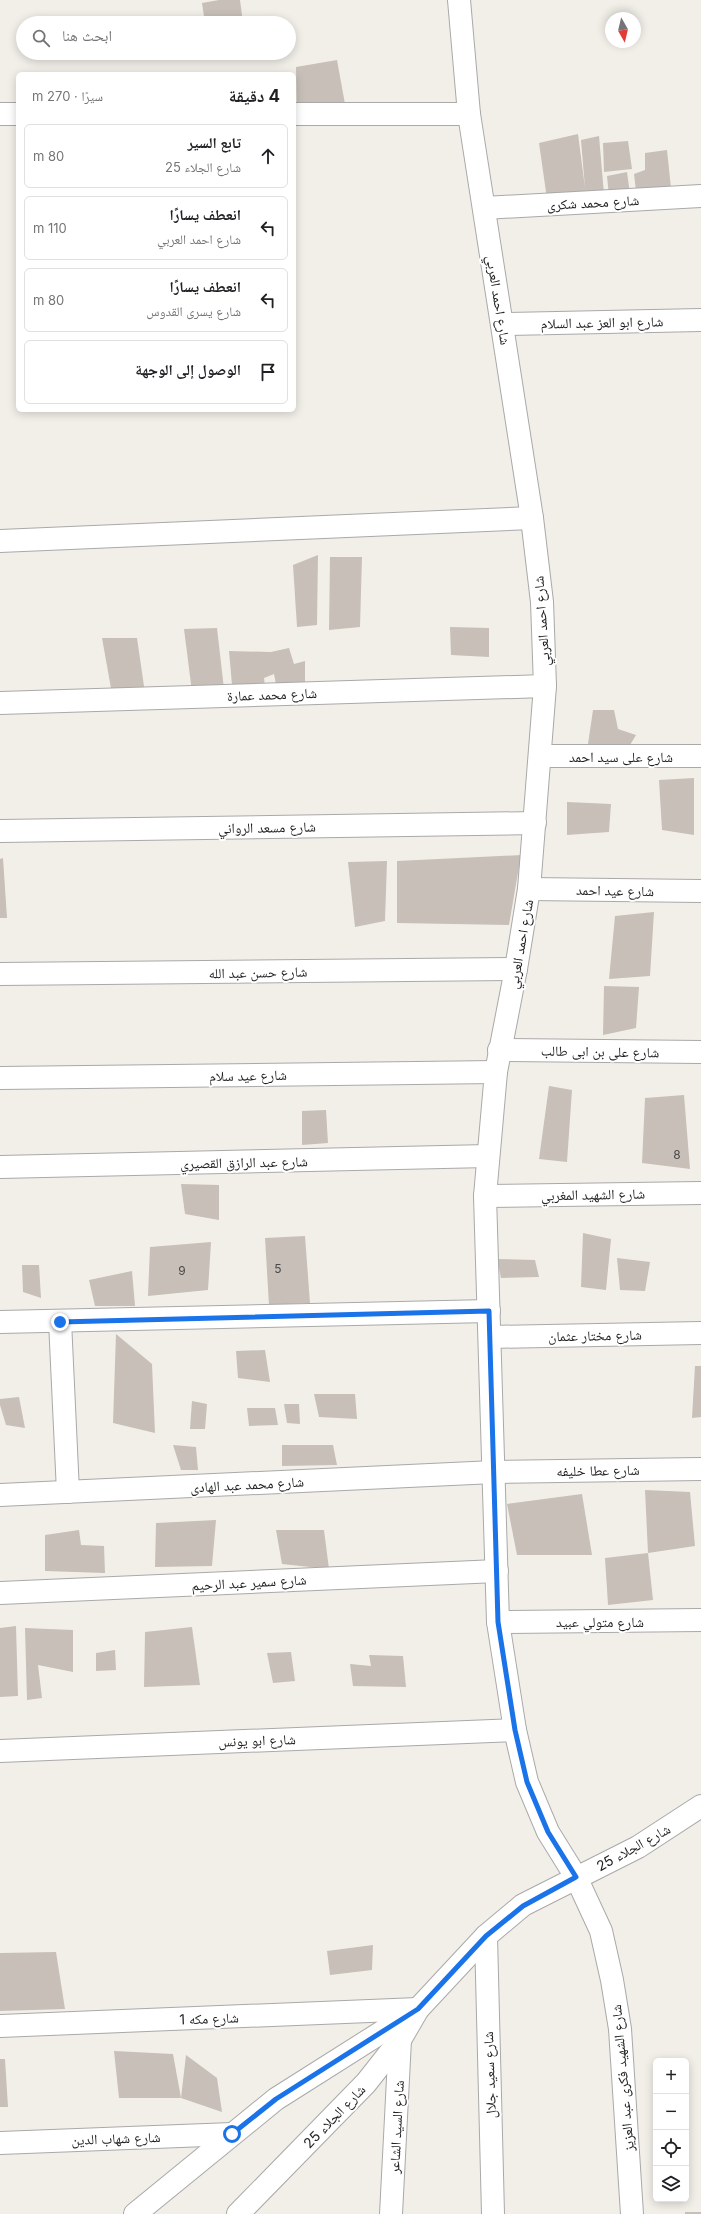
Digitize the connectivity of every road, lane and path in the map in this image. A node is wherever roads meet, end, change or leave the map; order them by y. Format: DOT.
graph roads {
  1 [pos="459,0"];
  2 [pos="0,114"];
  3 [pos="16,114"];
  4 [pos="296,114"];
  5 [pos="469,114"];
  6 [pos="701,196"];
  7 [pos="484,208"];
  8 [pos="701,320"];
  9 [pos="503,324"];
  10 [pos="532,518"];
  11 [pos="0,541"];
  12 [pos="545,686"];
  13 [pos="0,703"];
  14 [pos="540,756"];
  15 [pos="701,756"];
  16 [pos="535,823"];
  17 [pos="0,831"];
  18 [pos="529,889"];
  19 [pos="701,891"];
  20 [pos="516,969"];
  21 [pos="0,974"];
  22 [pos="499,1050"];
  23 [pos="701,1052"];
  24 [pos="496,1072"];
  25 [pos="0,1078"];
  26 [pos="488,1156"];
  27 [pos="0,1167"];
  28 [pos="701,1193"];
  29 [pos="486,1196"];
  30 [pos="489,1311"];
  31 [pos="0,1322"];
  32 [pos="60,1322"];
  33 [pos="701,1333"];
  34 [pos="490,1337"];
  35 [pos="701,1469"];
  36 [pos="494,1472"];
  37 [pos="68,1492"];
  38 [pos="0,1495"];
  39 [pos="497,1570"];
  40 [pos="0,1593"];
  41 [pos="701,1620"];
  42 [pos="498,1622"];
  43 [pos="515,1730"];
  44 [pos="0,1751"];
  45 [pos="701,1806"];
  46 [pos="576,1877"];
  47 [pos="486,1936"];
  48 [pos="418,2009"];
  49 [pos="0,2026"];
  50 [pos="400,2040"];
  51 [pos="232,2134"];
  52 [pos="0,2143"];
  53 [pos="135,2214"];
  54 [pos="238,2214"];
  55 [pos="392,2214"];
  56 [pos="493,2214"];
  57 [pos="632,2214"];
  1 -- 5 [label="street, شارع احمد العربي"];
  2 -- 3 [label="street"];
  4 -- 5 [label="street"];
  5 -- 7 [label="street, شارع احمد العربي"];
  6 -- 7 [label="street, شارع محمد شكرى"];
  7 -- 9 [label="street, شارع احمد العربي"];
  8 -- 9 [label="street, شارع ابو العز عبد السلام"];
  9 -- 10 [label="street, شارع احمد العربي"];
  10 -- 11 [label="street"];
  10 -- 12 [label="street, شارع احمد العربي"];
  12 -- 13 [label="street, شارع محمد عمارة"];
  12 -- 14 [label="street, شارع احمد العربي"];
  14 -- 15 [label="street, شارع على سيد احمد"];
  14 -- 16 [label="street, شارع احمد العربي"];
  16 -- 17 [label="street, شارع مسعد الرواني"];
  16 -- 18 [label="street, شارع احمد العربي"];
  18 -- 19 [label="street, شارع عيد احمد"];
  18 -- 20 [label="street, شارع احمد العربي"];
  20 -- 21 [label="street, شارع حسن عبد الله"];
  20 -- 22 [label="street, شارع احمد العربي"];
  22 -- 23 [label="street, شارع على بن ابى طالب"];
  22 -- 24 [label="street, شارع احمد العربي"];
  24 -- 25 [label="street, شارع عيد سلام"];
  24 -- 26 [label="street, شارع احمد العربي"];
  26 -- 27 [label="street, شارع عبد الرازق القصيري"];
  26 -- 29 [label="street, شارع احمد العربي"];
  28 -- 29 [label="street, شارع الشهيد المغربي"];
  29 -- 30 [label="street, شارع احمد العربي"];
  30 -- 32 [label="street"];
  30 -- 34 [label="street, شارع احمد العربي"];
  31 -- 32 [label="street"];
  32 -- 37 [label="street"];
  33 -- 34 [label="street, شارع مختار عثمان"];
  34 -- 36 [label="street, شارع احمد العربي"];
  35 -- 36 [label="street, شارع عطا خليفه"];
  36 -- 37 [label="street, شارع محمد عبد الهادى"];
  36 -- 39 [label="street, شارع احمد العربي"];
  37 -- 38 [label="street, شارع محمد عبد الهادى"];
  39 -- 40 [label="street, شارع سمير عبد الرحيم"];
  39 -- 42 [label="street, شارع احمد العربي"];
  41 -- 42 [label="street, شارع متولي عبيد"];
  42 -- 43 [label="street, شارع احمد العربي"];
  43 -- 44 [label="street, شارع ابو يونس"];
  43 -- 46 [label="street, شارع احمد العربي"];
  45 -- 46 [label="street, شارع الجلاء 25"];
  46 -- 47 [label="street, شارع الجلاء 25"];
  46 -- 57 [label="street, شارع الشهيد فكرى عبد العزيز"];
  47 -- 48 [label="street, شارع الجلاء 25"];
  47 -- 56 [label="street, شارع سعيد جلال"];
  48 -- 49 [label="street, شارع مكه 1"];
  48 -- 50 [label="street, شارع الجلاء 25"];
  48 -- 51 [label="street, شارع الجلاء 25"];
  50 -- 54 [label="street, شارع الجلاء 25"];
  50 -- 55 [label="street, شارع السيد الشاعر"];
  51 -- 52 [label="street, شارع شهاب الدين"];
  51 -- 53 [label="street, شارع الجلاء 25"];
}
